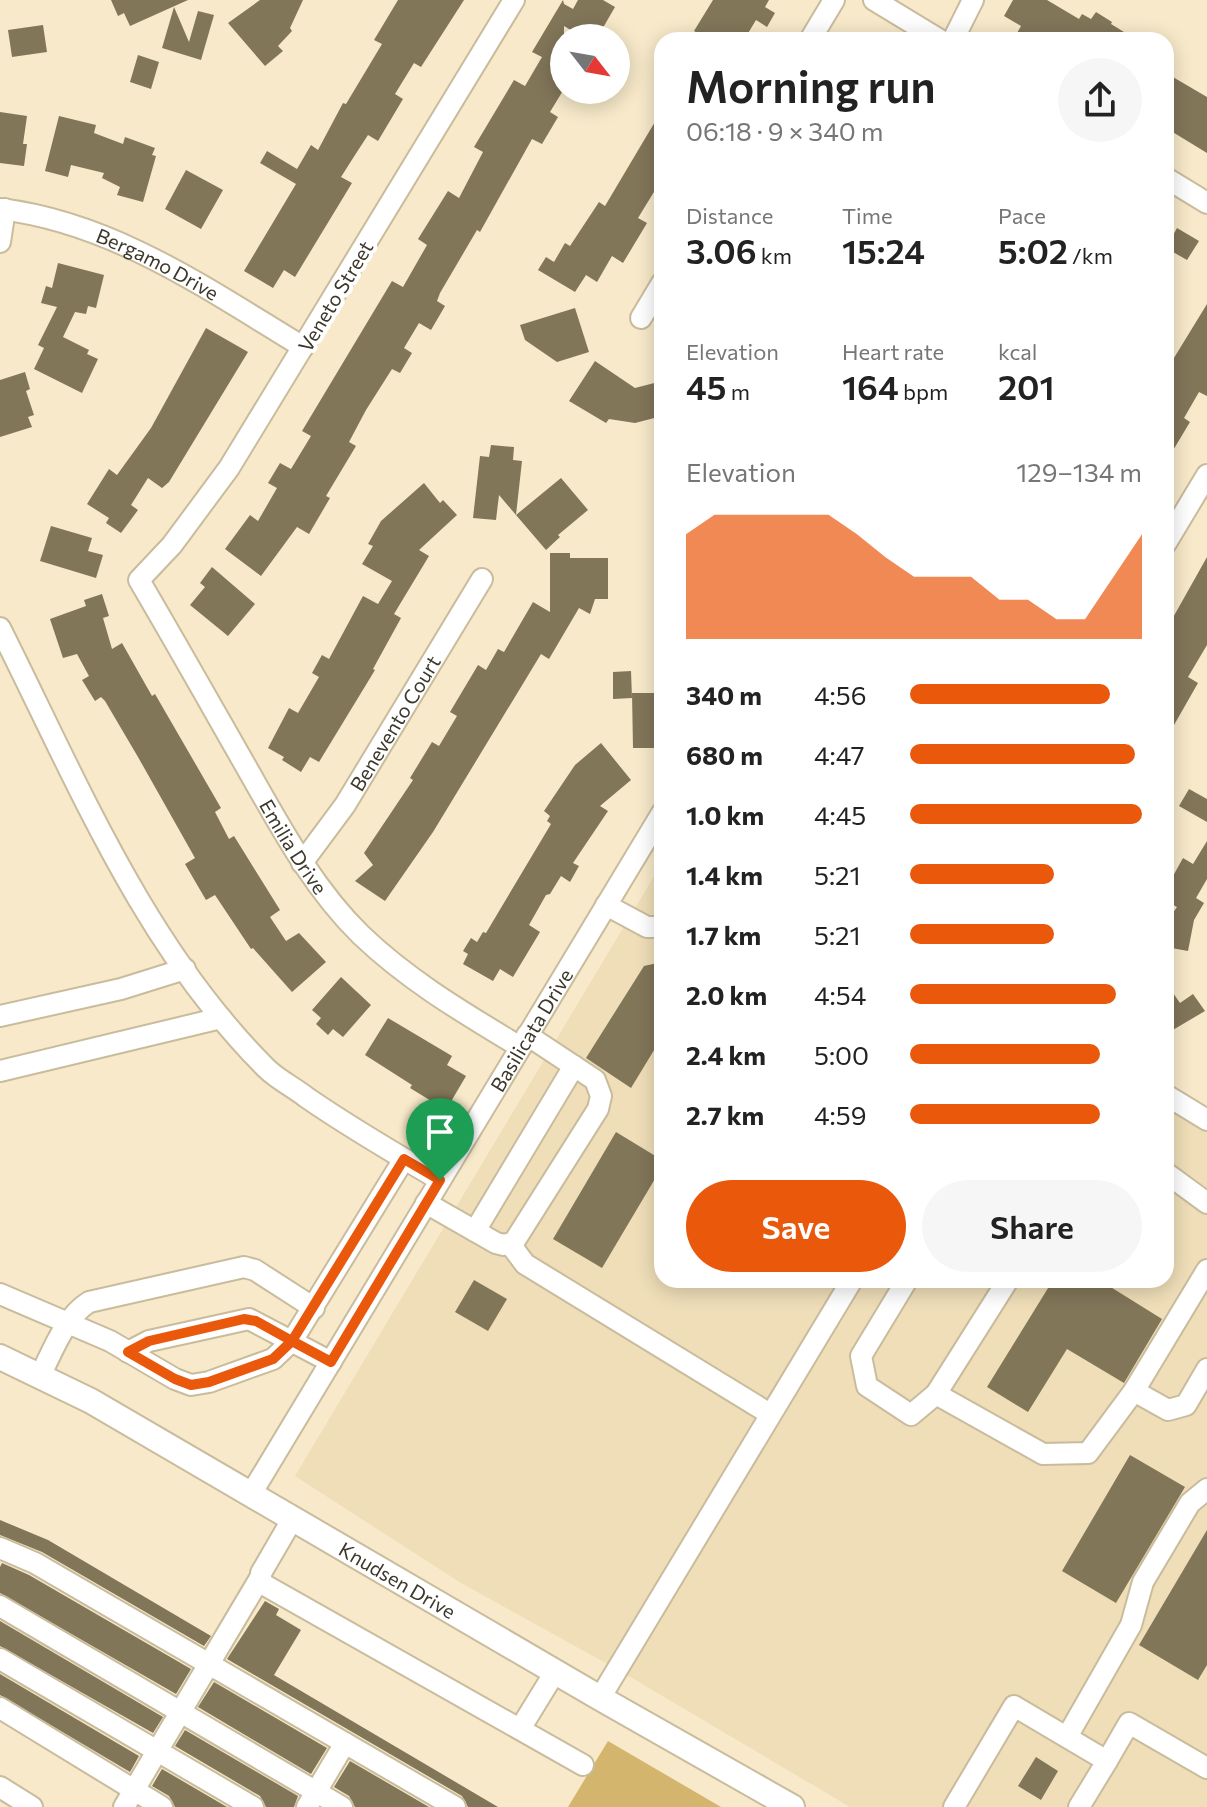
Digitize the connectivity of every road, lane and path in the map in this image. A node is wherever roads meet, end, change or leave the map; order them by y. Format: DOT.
graph roads {
  1 [pos="514,0"];
  2 [pos="834,0"];
  3 [pos="874,0"];
  4 [pos="973,0"];
  5 [pos="815,32"];
  6 [pos="927,32"];
  7 [pos="957,32"];
  8 [pos="1174,183"];
  9 [pos="1207,203"];
  10 [pos="2,209"];
  11 [pos="0,242"];
  12 [pos="654,296"];
  13 [pos="641,318"];
  14 [pos="303,347"];
  15 [pos="1207,475"];
  16 [pos="1174,530"];
  17 [pos="482,579"];
  18 [pos="139,580"];
  19 [pos="0,628"];
  20 [pos="654,826"];
  21 [pos="302,863"];
  22 [pos="606,905"];
  23 [pos="654,927"];
  24 [pos="185,969"];
  25 [pos="0,1016"];
  26 [pos="221,1018"];
  27 [pos="523,1041"];
  28 [pos="574,1066"];
  29 [pos="0,1071"];
  30 [pos="1174,1100"];
  31 [pos="1207,1120"];
  32 [pos="404,1159"];
  33 [pos="1174,1179"];
  34 [pos="440,1180"];
  35 [pos="426,1203"];
  36 [pos="1207,1203"];
  37 [pos="475,1231"];
  38 [pos="510,1244"];
  39 [pos="1207,1270"];
  40 [pos="847,1288"];
  41 [pos="902,1288"];
  42 [pos="1003,1288"];
  43 [pos="0,1294"];
  44 [pos="314,1308"];
  45 [pos="68,1323"];
  46 [pos="292,1341"];
  47 [pos="128,1352"];
  48 [pos="0,1357"];
  49 [pos="331,1362"];
  50 [pos="1207,1369"];
  51 [pos="40,1376"];
  52 [pos="1134,1391"];
  53 [pos="936,1394"];
  54 [pos="770,1414"];
  55 [pos="1207,1489"];
  56 [pos="251,1494"];
  57 [pos="293,1518"];
  58 [pos="0,1548"];
  59 [pos="260,1578"];
  60 [pos="0,1606"];
  61 [pos="0,1659"];
  62 [pos="209,1664"];
  63 [pos="555,1672"];
  64 [pos="600,1698"];
  65 [pos="0,1708"];
  66 [pos="181,1712"];
  67 [pos="520,1729"];
  68 [pos="1067,1737"];
  69 [pos="345,1743"];
  70 [pos="158,1751"];
  71 [pos="1107,1761"];
  72 [pos="583,1765"];
  73 [pos="1207,1768"];
  74 [pos="0,1787"];
  75 [pos="129,1798"];
  76 [pos="311,1799"];
  77 [pos="32,1807"];
  78 [pos="162,1807"];
  79 [pos="253,1807"];
  80 [pos="342,1807"];
  81 [pos="455,1807"];
  82 [pos="792,1807"];
  83 [pos="954,1807"];
  84 [pos="1079,1807"];
  1 -- 14 [label="street, Veneto Street"];
  2 -- 5 [label="street"];
  3 -- 6 [label="street"];
  4 -- 7 [label="street"];
  8 -- 9 [label="street"];
  10 -- 11 [label="street"];
  10 -- 14 [label="street, Bergamo Drive"];
  12 -- 13 [label="street"];
  14 -- 18 [label="street, Veneto Street"];
  15 -- 16 [label="street"];
  17 -- 21 [label="street, Benevento Court"];
  18 -- 21 [label="street, Emilia Drive"];
  19 -- 24 [label="street"];
  20 -- 22 [label="street, Basilicata Drive"];
  21 -- 27 [label="street, Emilia Drive"];
  22 -- 23 [label="street"];
  22 -- 27 [label="street, Basilicata Drive"];
  24 -- 25 [label="street"];
  24 -- 26 [label="street"];
  26 -- 29 [label="street"];
  26 -- 32 [label="street"];
  27 -- 28 [label="street, Emilia Drive"];
  27 -- 34 [label="street, Basilicata Drive"];
  28 -- 37 [label="street"];
  28 -- 38 [label="street, Emilia Drive"];
  30 -- 31 [label="street"];
  32 -- 34 [label="street"];
  32 -- 44 [label="street"];
  33 -- 36 [label="street"];
  34 -- 35 [label="street, Basilicata Drive"];
  35 -- 37 [label="street"];
  35 -- 49 [label="street, Basilicata Drive"];
  37 -- 38 [label="street"];
  38 -- 54 [label="street"];
  39 -- 52 [label="street"];
  40 -- 54 [label="street"];
  41 -- 53 [label="street"];
  42 -- 53 [label="street"];
  43 -- 45 [label="street"];
  44 -- 45 [label="street"];
  44 -- 46 [label="street"];
  45 -- 47 [label="street"];
  45 -- 51 [label="street"];
  46 -- 47 [label="street"];
  46 -- 47 [label="street"];
  46 -- 49 [label="street"];
  48 -- 51 [label="main road, Knudsen Drive"];
  49 -- 56 [label="street, Basilicata Drive"];
  50 -- 52 [label="street"];
  51 -- 56 [label="main road, Knudsen Drive"];
  52 -- 53 [label="street"];
  54 -- 64 [label="street"];
  55 -- 68 [label="street"];
  56 -- 57 [label="main road, Knudsen Drive"];
  57 -- 59 [label="street"];
  57 -- 63 [label="main road, Knudsen Drive"];
  58 -- 62 [label="street"];
  59 -- 62 [label="street"];
  59 -- 67 [label="street"];
  60 -- 66 [label="street"];
  61 -- 70 [label="street"];
  62 -- 66 [label="street"];
  62 -- 69 [label="street"];
  63 -- 64 [label="main road, Knudsen Drive"];
  63 -- 67 [label="street"];
  64 -- 82 [label="main road, Knudsen Drive"];
  65 -- 75 [label="street"];
  66 -- 70 [label="street"];
  66 -- 76 [label="street"];
  67 -- 72 [label="street"];
  68 -- 71 [label="street"];
  68 -- 83 [label="street"];
  69 -- 76 [label="street"];
  69 -- 81 [label="street"];
  70 -- 75 [label="street"];
  70 -- 79 [label="street"];
  71 -- 73 [label="street"];
  71 -- 84 [label="street"];
  74 -- 77 [label="street"];
  75 -- 78 [label="street"];
  76 -- 80 [label="street"];
}
